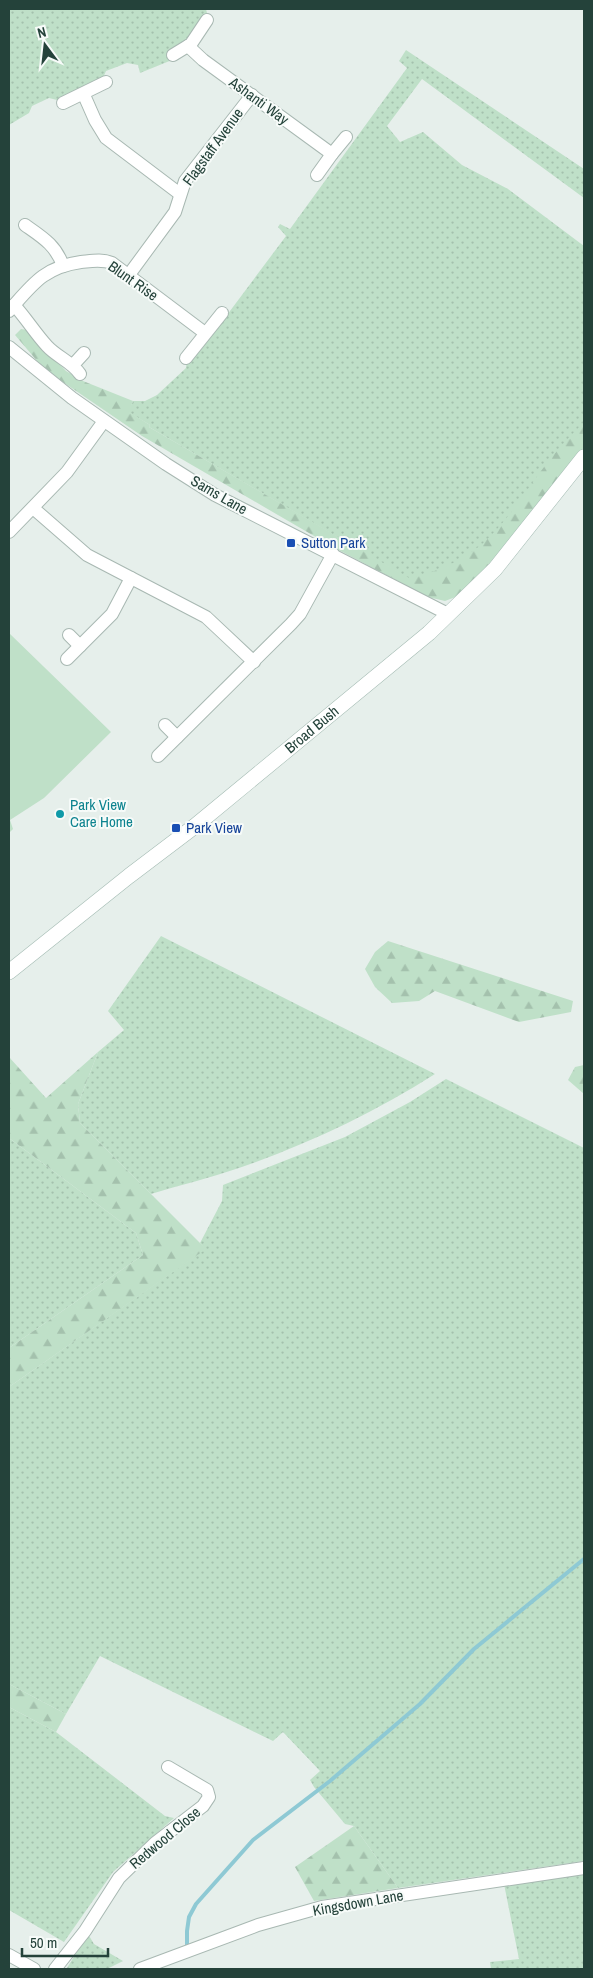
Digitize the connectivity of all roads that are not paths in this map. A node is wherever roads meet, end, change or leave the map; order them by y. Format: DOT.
graph roads {
  1 [pos="207,20"];
  2 [pos="188,46"];
  3 [pos="174,55"];
  4 [pos="106,82"];
  5 [pos="84,95"];
  6 [pos="252,95"];
  7 [pos="63,104"];
  8 [pos="346,137"];
  9 [pos="332,154"];
  10 [pos="317,175"];
  11 [pos="180,194"];
  12 [pos="25,225"];
  13 [pos="63,266"];
  14 [pos="128,276"];
  15 [pos="12,308"];
  16 [pos="222,313"];
  17 [pos="205,334"];
  18 [pos="9,347"];
  19 [pos="84,353"];
  20 [pos="186,358"];
  21 [pos="104,421"];
  22 [pos="584,457"];
  23 [pos="33,508"];
  24 [pos="9,532"];
  25 [pos="333,554"];
  26 [pos="131,578"];
  27 [pos="448,614"];
  28 [pos="69,635"];
  29 [pos="80,646"];
  30 [pos="67,659"];
  31 [pos="254,662"];
  32 [pos="165,725"];
  33 [pos="177,737"];
  34 [pos="158,756"];
  35 [pos="9,972"];
  36 [pos="168,1767"];
  37 [pos="584,1868"];
  38 [pos="9,1955"];
  39 [pos="34,1969"];
  40 [pos="55,1969"];
  41 [pos="140,1969"];
  1 -- 2 [label="street"];
  2 -- 3 [label="street"];
  2 -- 6 [label="street, Ashanti Way"];
  4 -- 5 [label="street"];
  5 -- 7 [label="street"];
  5 -- 11 [label="street"];
  6 -- 9 [label="street, Ashanti Way"];
  6 -- 11 [label="street, Flagstaff Avenue"];
  8 -- 9 [label="street"];
  9 -- 10 [label="street"];
  11 -- 14 [label="street, Flagstaff Avenue"];
  12 -- 13 [label="street"];
  13 -- 14 [label="street, Blunt Rise"];
  13 -- 15 [label="street, Blunt Rise"];
  14 -- 17 [label="street, Blunt Rise"];
  15 -- 19 [label="street"];
  16 -- 17 [label="street"];
  17 -- 20 [label="street"];
  18 -- 21 [label="street, Sams Lane"];
  21 -- 23 [label="street"];
  21 -- 25 [label="street, Sams Lane"];
  22 -- 27 [label="main road, Broad Bush"];
  23 -- 24 [label="street"];
  23 -- 26 [label="street"];
  25 -- 27 [label="street, Sams Lane"];
  25 -- 31 [label="street"];
  26 -- 29 [label="street"];
  26 -- 31 [label="street"];
  27 -- 35 [label="main road, Broad Bush"];
  28 -- 29 [label="street"];
  29 -- 30 [label="street"];
  31 -- 33 [label="street"];
  32 -- 33 [label="street"];
  33 -- 34 [label="street"];
  36 -- 40 [label="street, Redwood Close"];
  37 -- 41 [label="street, Kingsdown Lane"];
  38 -- 39 [label="street"];
}
